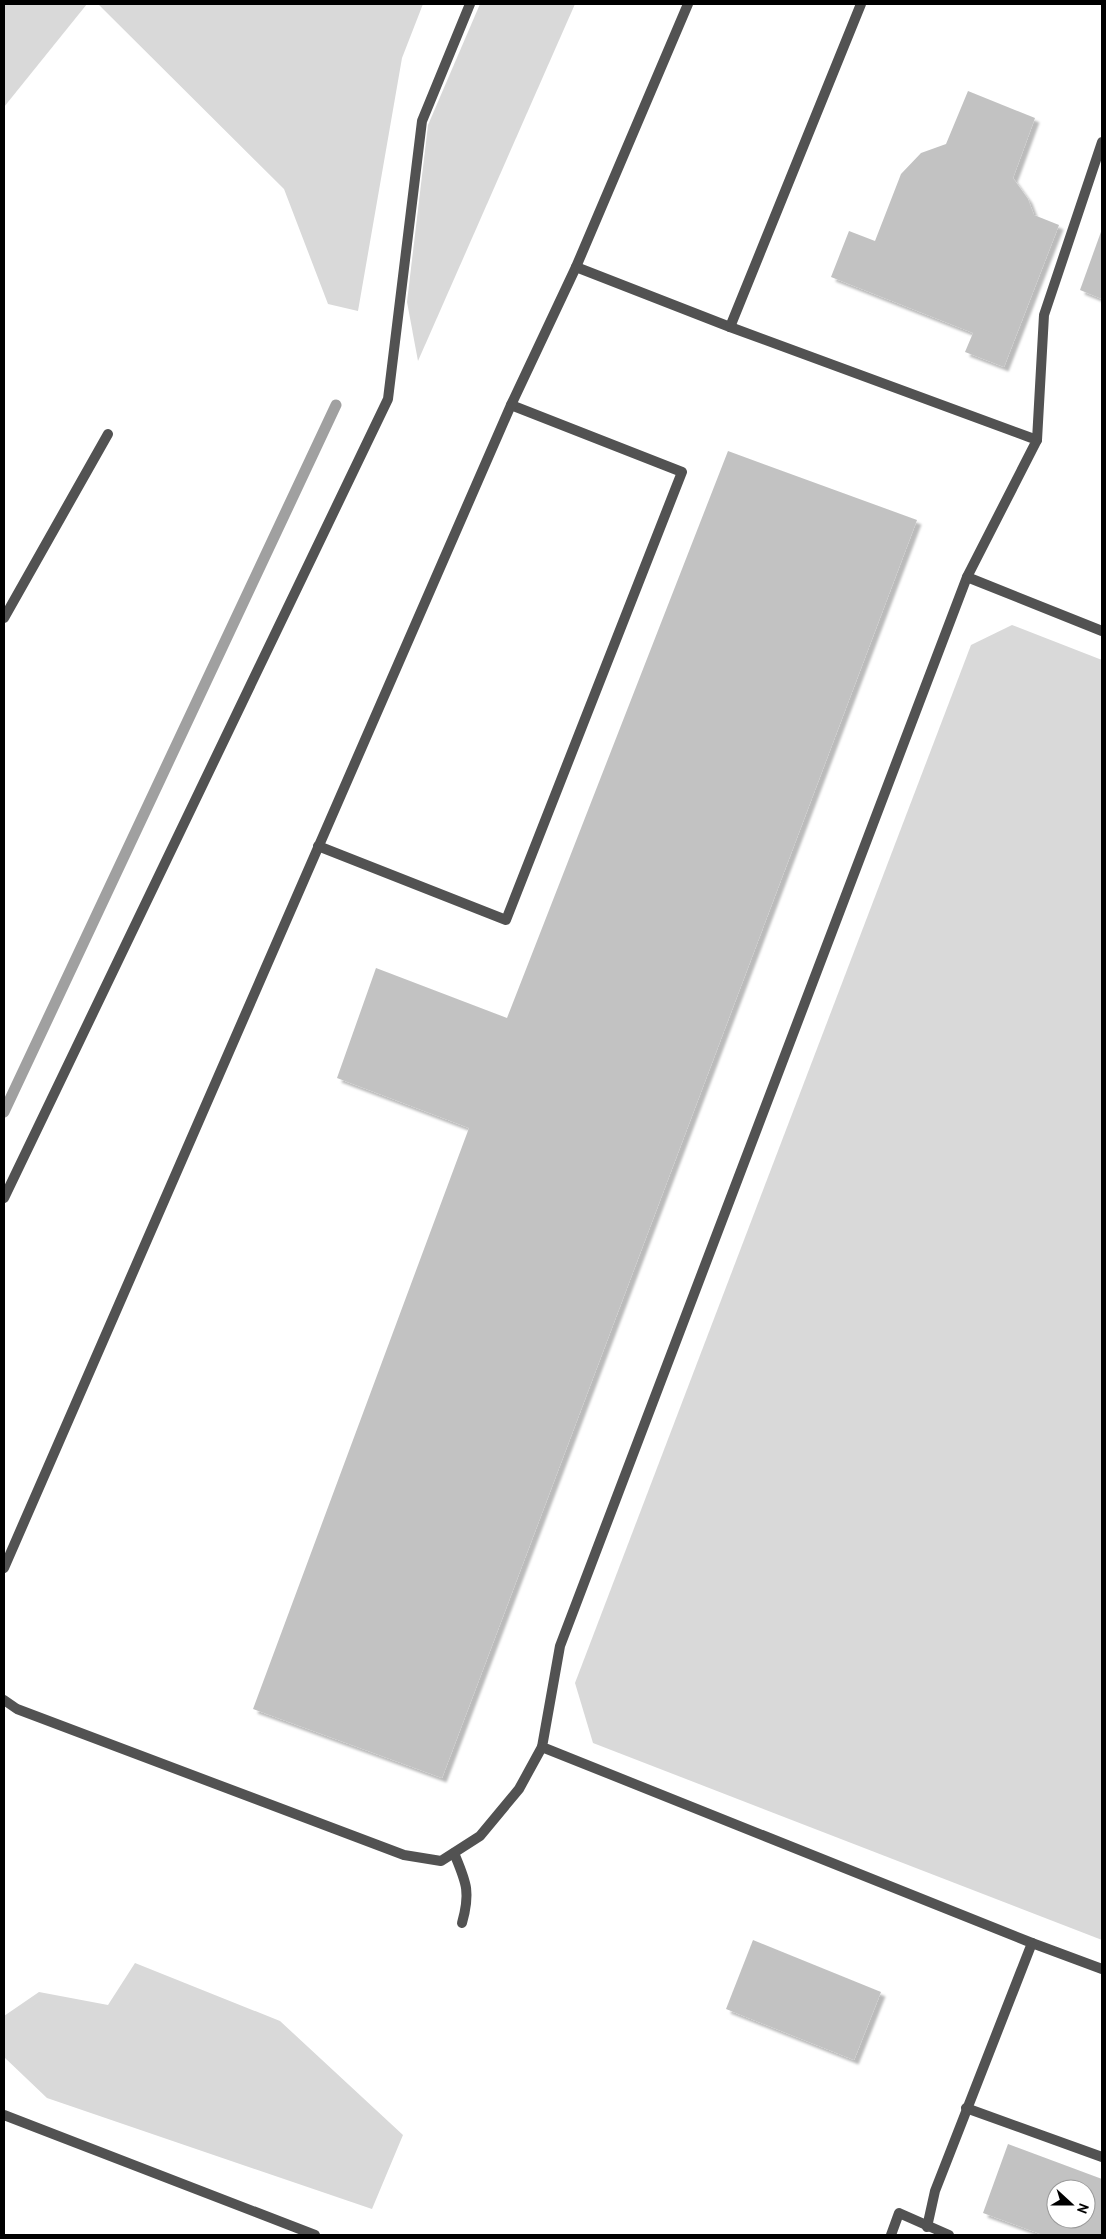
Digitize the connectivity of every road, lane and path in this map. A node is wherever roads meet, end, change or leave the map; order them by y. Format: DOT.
graph roads {
  1 [pos="470,4"];
  2 [pos="688,4"];
  3 [pos="861,4"];
  4 [pos="1102,142"];
  5 [pos="576,267"];
  6 [pos="730,327"];
  7 [pos="512,405"];
  8 [pos="108,434"];
  9 [pos="1037,440"];
  10 [pos="966,577"];
  11 [pos="4,618"];
  12 [pos="1102,631"];
  13 [pos="318,846"];
  14 [pos="4,1198"];
  15 [pos="4,1568"];
  16 [pos="4,1700"];
  17 [pos="542,1747"];
  18 [pos="454,1853"];
  19 [pos="462,1923"];
  20 [pos="1032,1943"];
  21 [pos="1102,1969"];
  22 [pos="966,2108"];
  23 [pos="4,2115"];
  24 [pos="1102,2157"];
  25 [pos="927,2227"];
  26 [pos="315,2235"];
  27 [pos="892,2235"];
  28 [pos="949,2235"];
  1 -- 14 [label="street"];
  2 -- 5 [label="street"];
  3 -- 6 [label="street"];
  4 -- 9 [label="street"];
  5 -- 6 [label="street"];
  5 -- 7 [label="street"];
  6 -- 9 [label="street"];
  7 -- 13 [label="street"];
  7 -- 13 [label="street"];
  8 -- 11 [label="street"];
  9 -- 10 [label="street"];
  10 -- 12 [label="street"];
  10 -- 17 [label="street"];
  13 -- 15 [label="street"];
  16 -- 18 [label="street"];
  17 -- 18 [label="street"];
  17 -- 20 [label="street"];
  18 -- 19 [label="street"];
  20 -- 21 [label="street"];
  20 -- 22 [label="street"];
  22 -- 24 [label="street"];
  22 -- 25 [label="street"];
  23 -- 26 [label="street"];
  25 -- 27 [label="street"];
  25 -- 28 [label="street"];
}
